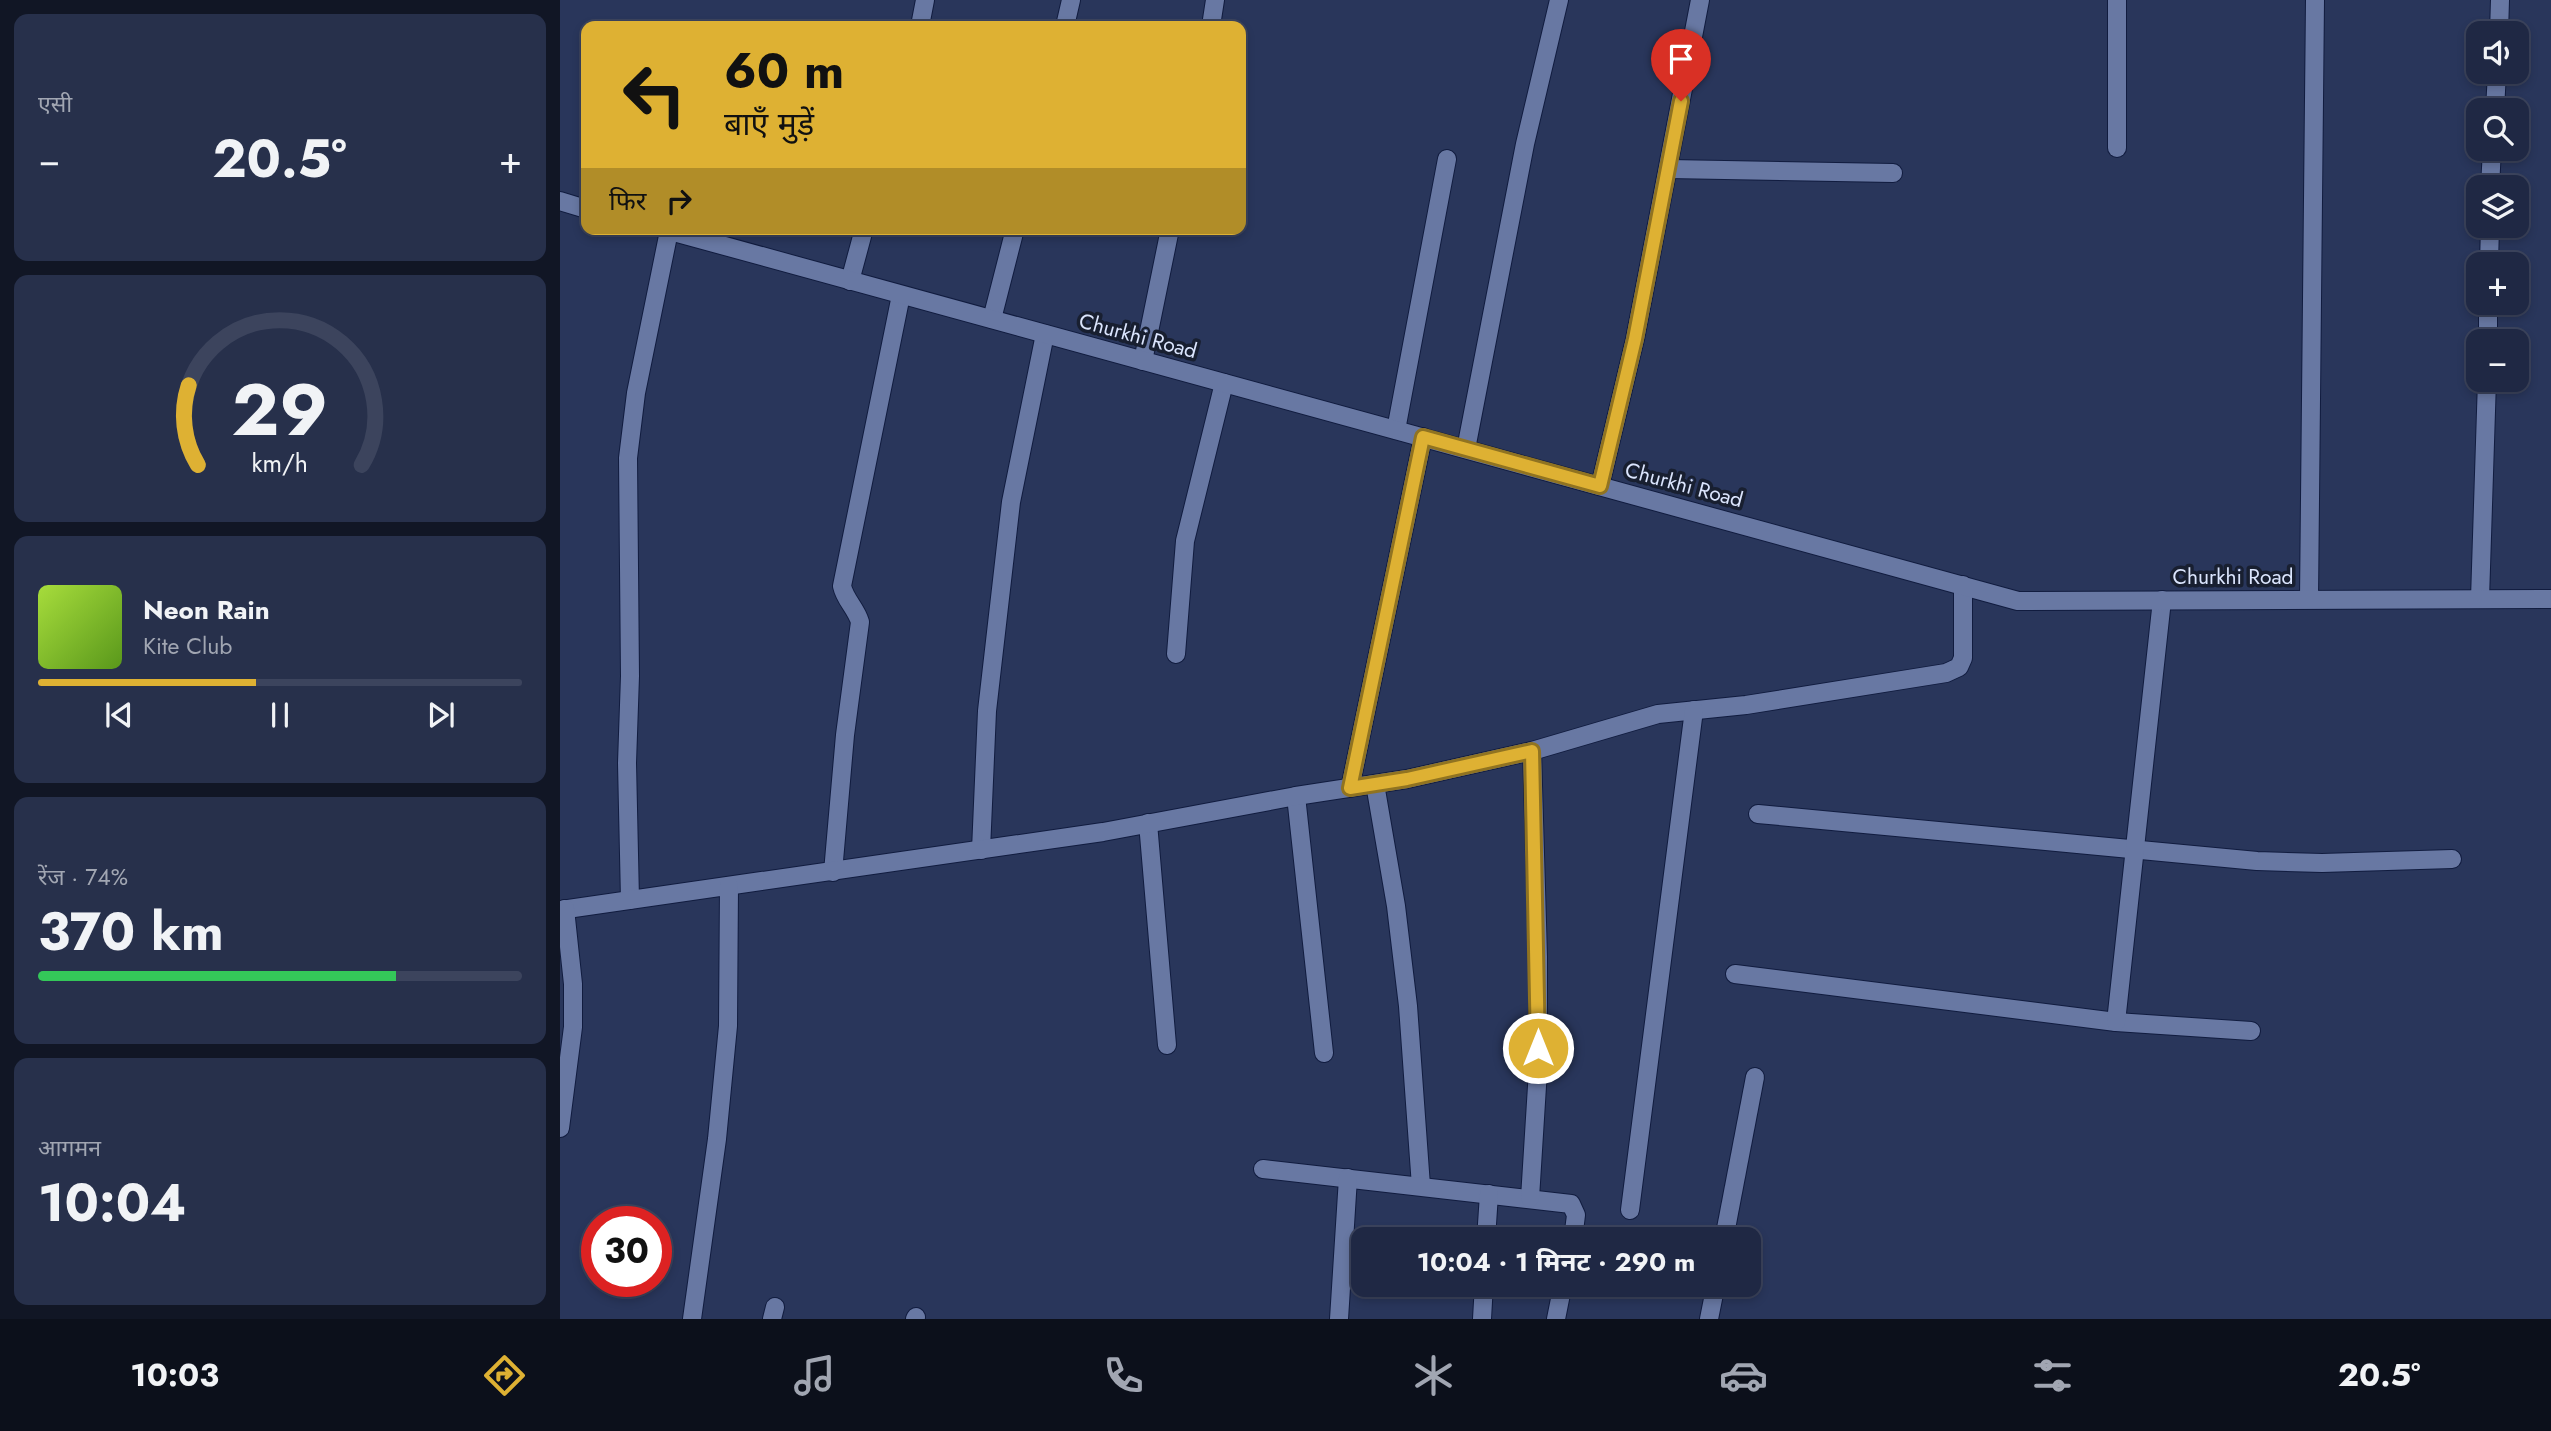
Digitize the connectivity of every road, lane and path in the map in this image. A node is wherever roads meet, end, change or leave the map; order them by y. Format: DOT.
graph roads {
  1 [pos="925,0"];
  2 [pos="1071,0"];
  3 [pos="1215,0"];
  4 [pos="1559,0"];
  5 [pos="1700,0"];
  6 [pos="2117,0"];
  7 [pos="2315,0"];
  8 [pos="2500,0"];
  9 [pos="921,21"];
  10 [pos="1066,21"];
  11 [pos="1211,21"];
  12 [pos="2499,21"];
  13 [pos="2117,148"];
  14 [pos="1447,159"];
  15 [pos="1669,169"];
  16 [pos="1893,173"];
  17 [pos="560,201"];
  18 [pos="581,207"];
  19 [pos="665,235"];
  20 [pos="684,235"];
  21 [pos="862,235"];
  22 [pos="1013,235"];
  23 [pos="1169,235"];
  24 [pos="850,281"];
  25 [pos="901,295"];
  26 [pos="992,319"];
  27 [pos="1045,334"];
  28 [pos="1143,361"];
  29 [pos="1224,383"];
  30 [pos="2487,392"];
  31 [pos="1396,430"];
  32 [pos="1423,437"];
  33 [pos="1466,449"];
  34 [pos="1600,486"];
  35 [pos="1962,585"];
  36 [pos="2309,599"];
  37 [pos="2480,599"];
  38 [pos="2551,599"];
  39 [pos="2162,600"];
  40 [pos="1176,654"];
  41 [pos="1694,710"];
  42 [pos="1532,751"];
  43 [pos="1375,784"];
  44 [pos="1350,788"];
  45 [pos="1296,796"];
  46 [pos="1758,814"];
  47 [pos="1148,824"];
  48 [pos="981,850"];
  49 [pos="2135,850"];
  50 [pos="2452,859"];
  51 [pos="833,872"];
  52 [pos="729,886"];
  53 [pos="630,900"];
  54 [pos="562,910"];
  55 [pos="1734,974"];
  56 [pos="2116,1022"];
  57 [pos="2250,1031"];
  58 [pos="1167,1045"];
  59 [pos="1324,1052"];
  60 [pos="1755,1077"];
  61 [pos="560,1128"];
  62 [pos="1263,1169"];
  63 [pos="1348,1178"];
  64 [pos="1421,1186"];
  65 [pos="1489,1194"];
  66 [pos="1530,1198"];
  67 [pos="1630,1210"];
  68 [pos="1487,1227"];
  69 [pos="1574,1227"];
  70 [pos="1726,1227"];
  71 [pos="1483,1297"];
  72 [pos="1560,1297"];
  73 [pos="1713,1297"];
  74 [pos="692,1319"];
  75 [pos="1339,1319"];
  76 [pos="1482,1319"];
  77 [pos="1556,1319"];
  78 [pos="1709,1319"];
  1 -- 9 [label="street"];
  2 -- 10 [label="street"];
  3 -- 11 [label="street"];
  4 -- 33 [label="street"];
  5 -- 15 [label="street"];
  6 -- 13 [label="street"];
  7 -- 36 [label="street"];
  8 -- 12 [label="street"];
  14 -- 31 [label="street"];
  15 -- 16 [label="street"];
  15 -- 34 [label="street"];
  17 -- 18 [label="street"];
  19 -- 53 [label="street"];
  20 -- 24 [label="street, Churkhi Road"];
  21 -- 24 [label="street"];
  22 -- 26 [label="street"];
  23 -- 28 [label="street"];
  24 -- 25 [label="street, Churkhi Road"];
  25 -- 26 [label="street, Churkhi Road"];
  25 -- 51 [label="street"];
  26 -- 27 [label="street, Churkhi Road"];
  27 -- 28 [label="street, Churkhi Road"];
  27 -- 48 [label="street"];
  28 -- 29 [label="street, Churkhi Road"];
  29 -- 31 [label="street, Churkhi Road"];
  29 -- 40 [label="street"];
  30 -- 37 [label="street"];
  31 -- 32 [label="street, Churkhi Road"];
  32 -- 33 [label="street, Churkhi Road"];
  32 -- 44 [label="street"];
  33 -- 34 [label="street, Churkhi Road"];
  34 -- 35 [label="street, Churkhi Road"];
  35 -- 39 [label="street, Churkhi Road"];
  35 -- 41 [label="street"];
  36 -- 37 [label="street, Churkhi Road"];
  36 -- 39 [label="street, Churkhi Road"];
  37 -- 38 [label="street, Churkhi Road"];
  39 -- 49 [label="street"];
  41 -- 42 [label="street"];
  41 -- 67 [label="street"];
  42 -- 43 [label="street"];
  42 -- 66 [label="street"];
  43 -- 44 [label="street"];
  43 -- 64 [label="street"];
  44 -- 45 [label="street"];
  45 -- 47 [label="street"];
  45 -- 59 [label="street"];
  46 -- 49 [label="street"];
  47 -- 48 [label="street"];
  47 -- 58 [label="street"];
  48 -- 51 [label="street"];
  49 -- 50 [label="street"];
  49 -- 56 [label="street"];
  51 -- 52 [label="street"];
  52 -- 53 [label="street"];
  52 -- 74 [label="street"];
  53 -- 54 [label="street"];
  54 -- 61 [label="street"];
  55 -- 56 [label="street"];
  56 -- 57 [label="street"];
  60 -- 70 [label="street"];
  62 -- 63 [label="street"];
  63 -- 64 [label="street"];
  63 -- 75 [label="street"];
  64 -- 65 [label="street"];
  65 -- 66 [label="street"];
  65 -- 68 [label="street"];
  66 -- 69 [label="street"];
  71 -- 76 [label="street"];
  72 -- 77 [label="street"];
  73 -- 78 [label="street"];
}
